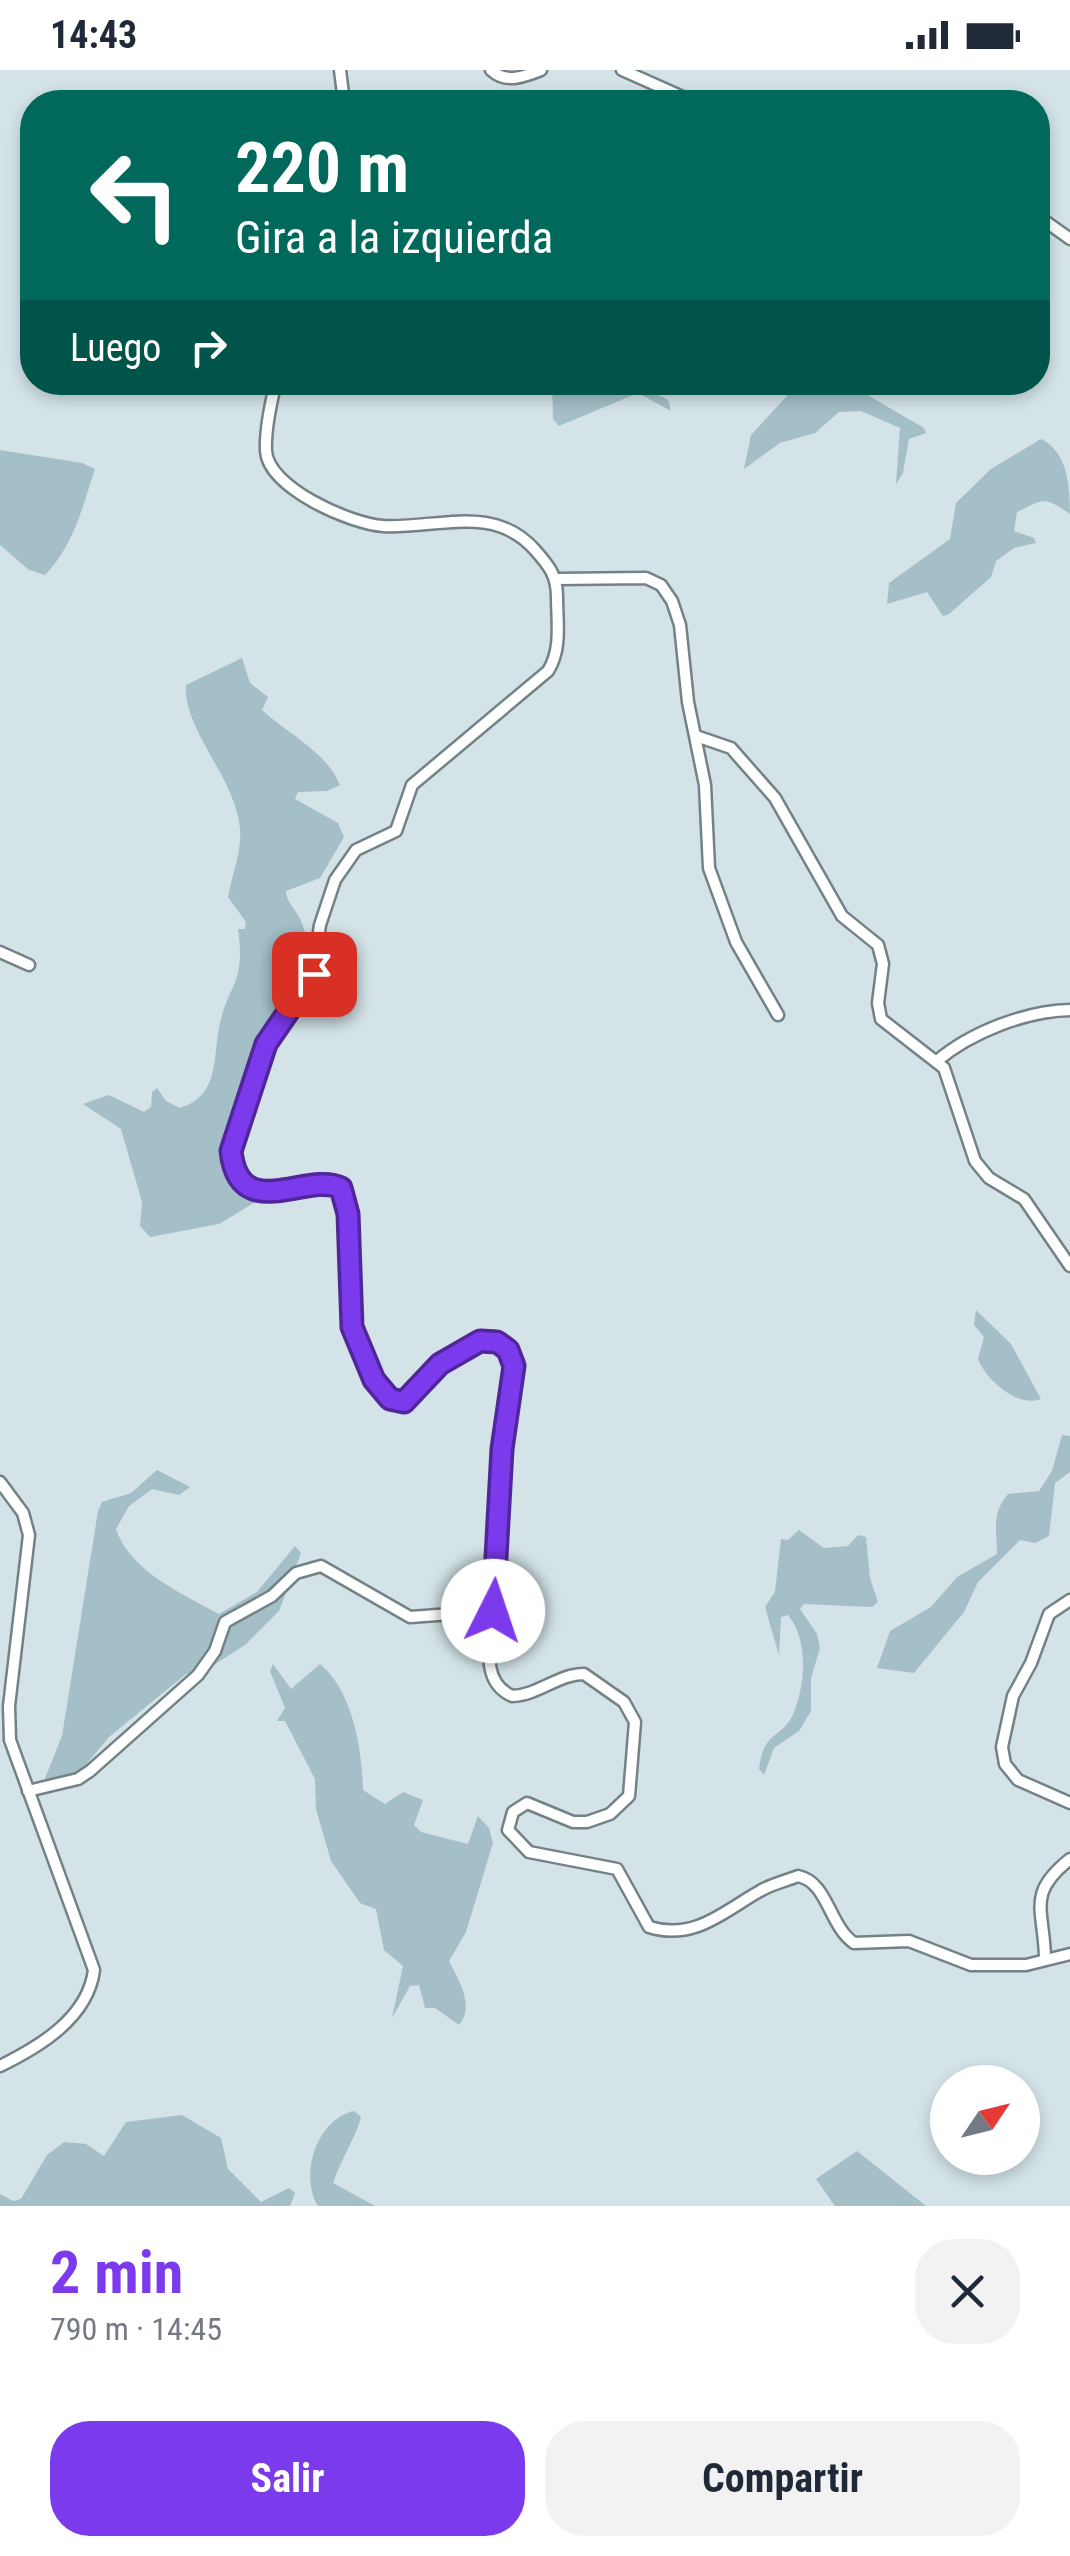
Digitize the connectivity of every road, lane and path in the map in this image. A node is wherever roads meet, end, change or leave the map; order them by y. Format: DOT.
graph roads {
  1 [pos="491,70"];
  2 [pos="542,70"];
  3 [pos="622,70"];
  4 [pos="667,90"];
  5 [pos="274,395"];
  6 [pos="557,580"];
  7 [pos="696,736"];
  8 [pos="0,952"];
  9 [pos="30,966"];
  10 [pos="1070,1010"];
  11 [pos="778,1016"];
  12 [pos="937,1061"];
  13 [pos="1070,1266"];
  14 [pos="0,1482"];
  15 [pos="1070,1600"];
  16 [pos="493,1611"];
  17 [pos="28,1792"];
  18 [pos="1070,1803"];
  19 [pos="1070,1859"];
  20 [pos="1070,1954"];
  21 [pos="1045,1958"];
  22 [pos="0,2066"];
  1 -- 2 [label="street"];
  3 -- 4 [label="street"];
  5 -- 6 [label="street"];
  6 -- 7 [label="street"];
  6 -- 16 [label="street"];
  7 -- 11 [label="street"];
  7 -- 12 [label="street"];
  8 -- 9 [label="street"];
  10 -- 12 [label="street"];
  12 -- 13 [label="street"];
  14 -- 17 [label="street"];
  15 -- 18 [label="street"];
  16 -- 17 [label="street"];
  16 -- 21 [label="street"];
  17 -- 22 [label="street"];
  19 -- 21 [label="street"];
  20 -- 21 [label="street"];
}
